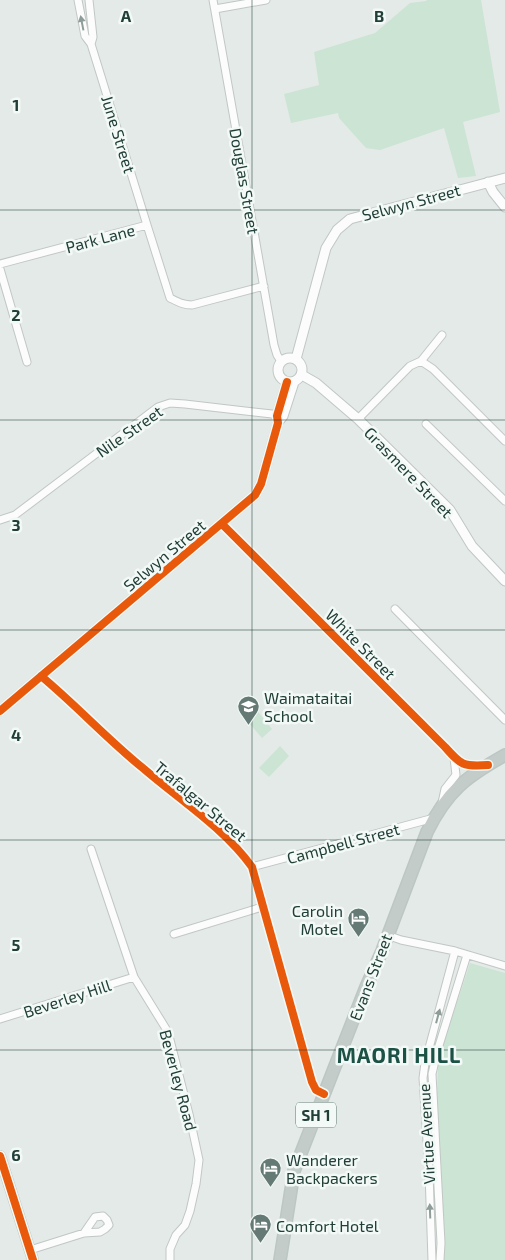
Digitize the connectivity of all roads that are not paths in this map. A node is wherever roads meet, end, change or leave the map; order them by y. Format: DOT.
graph roads {
  1 [pos="78,0"];
  2 [pos="89,0"];
  3 [pos="213,0"];
  4 [pos="266,0"];
  5 [pos="215,10"];
  6 [pos="91,44"];
  7 [pos="505,178"];
  8 [pos="488,182"];
  9 [pos="505,207"];
  10 [pos="147,225"];
  11 [pos="0,264"];
  12 [pos="0,269"];
  13 [pos="264,286"];
  14 [pos="442,335"];
  15 [pos="296,359"];
  16 [pos="281,361"];
  17 [pos="421,361"];
  18 [pos="27,362"];
  19 [pos="302,375"];
  20 [pos="290,382"];
  21 [pos="358,419"];
  22 [pos="277,420"];
  23 [pos="426,424"];
  24 [pos="505,441"];
  25 [pos="505,501"];
  26 [pos="0,520"];
  27 [pos="222,524"];
  28 [pos="505,580"];
  29 [pos="395,610"];
  30 [pos="41,676"];
  31 [pos="0,711"];
  32 [pos="505,720"];
  33 [pos="505,755"];
  34 [pos="454,758"];
  35 [pos="488,765"];
  36 [pos="442,806"];
  37 [pos="434,818"];
  38 [pos="91,849"];
  39 [pos="252,867"];
  40 [pos="262,906"];
  41 [pos="174,934"];
  42 [pos="387,935"];
  43 [pos="455,951"];
  44 [pos="467,955"];
  45 [pos="505,966"];
  46 [pos="134,977"];
  47 [pos="0,1019"];
  48 [pos="324,1094"];
  49 [pos="0,1156"];
  50 [pos="84,1234"];
  51 [pos="31,1255"];
  52 [pos="170,1260"];
  53 [pos="280,1260"];
  54 [pos="432,1260"];
  55 [pos="440,1260"];
  6 -- 1 [label="street, June Street, one-way"];
  2 -- 6 [label="street, June Street"];
  3 -- 5 [label="street, Douglas Street"];
  4 -- 5 [label="street"];
  5 -- 13 [label="street, Douglas Street"];
  6 -- 10 [label="street, June Street"];
  7 -- 8 [label="street, Selwyn Street"];
  8 -- 9 [label="street"];
  8 -- 15 [label="street, Selwyn Street"];
  10 -- 11 [label="street, Park Lane"];
  10 -- 13 [label="street, Park Lane"];
  12 -- 18 [label="street"];
  13 -- 16 [label="street, Douglas Street"];
  14 -- 17 [label="street"];
  15 -- 16 [label="street"];
  15 -- 19 [label="street"];
  16 -- 20 [label="street"];
  17 -- 21 [label="street"];
  17 -- 24 [label="street"];
  19 -- 20 [label="street"];
  19 -- 21 [label="street, Grasmere Street"];
  20 -- 22 [label="street, Selwyn Street"];
  21 -- 28 [label="street, Grasmere Street"];
  22 -- 26 [label="street, Nile Street"];
  22 -- 27 [label="street, Selwyn Street"];
  23 -- 25 [label="street"];
  27 -- 30 [label="street, Selwyn Street"];
  27 -- 34 [label="street, White Street"];
  29 -- 32 [label="street"];
  30 -- 31 [label="street, Selwyn Street"];
  30 -- 39 [label="street, Trafalgar Street"];
  33 -- 35 [label="highway, Evans Street / SH 1"];
  34 -- 35 [label="street, White Street"];
  34 -- 36 [label="street"];
  35 -- 36 [label="highway, Evans Street / SH 1"];
  36 -- 37 [label="highway, Evans Street / SH 1"];
  37 -- 39 [label="street, Campbell Street"];
  37 -- 42 [label="highway, Evans Street / SH 1"];
  38 -- 46 [label="street, Beverley Road"];
  39 -- 40 [label="street, Trafalgar Street"];
  40 -- 41 [label="street"];
  40 -- 48 [label="street, Trafalgar Street"];
  42 -- 43 [label="street"];
  42 -- 48 [label="highway, Evans Street / SH 1"];
  43 -- 44 [label="street"];
  54 -- 43 [label="street, Virtue Avenue, one-way"];
  44 -- 45 [label="street"];
  44 -- 55 [label="street, Virtue Avenue"];
  46 -- 47 [label="street, Beverley Hill"];
  46 -- 52 [label="street, Beverley Road"];
  48 -- 53 [label="highway, Evans Street / SH 1"];
  49 -- 51 [label="main road"];
  50 -- 51 [label="street"];
}
